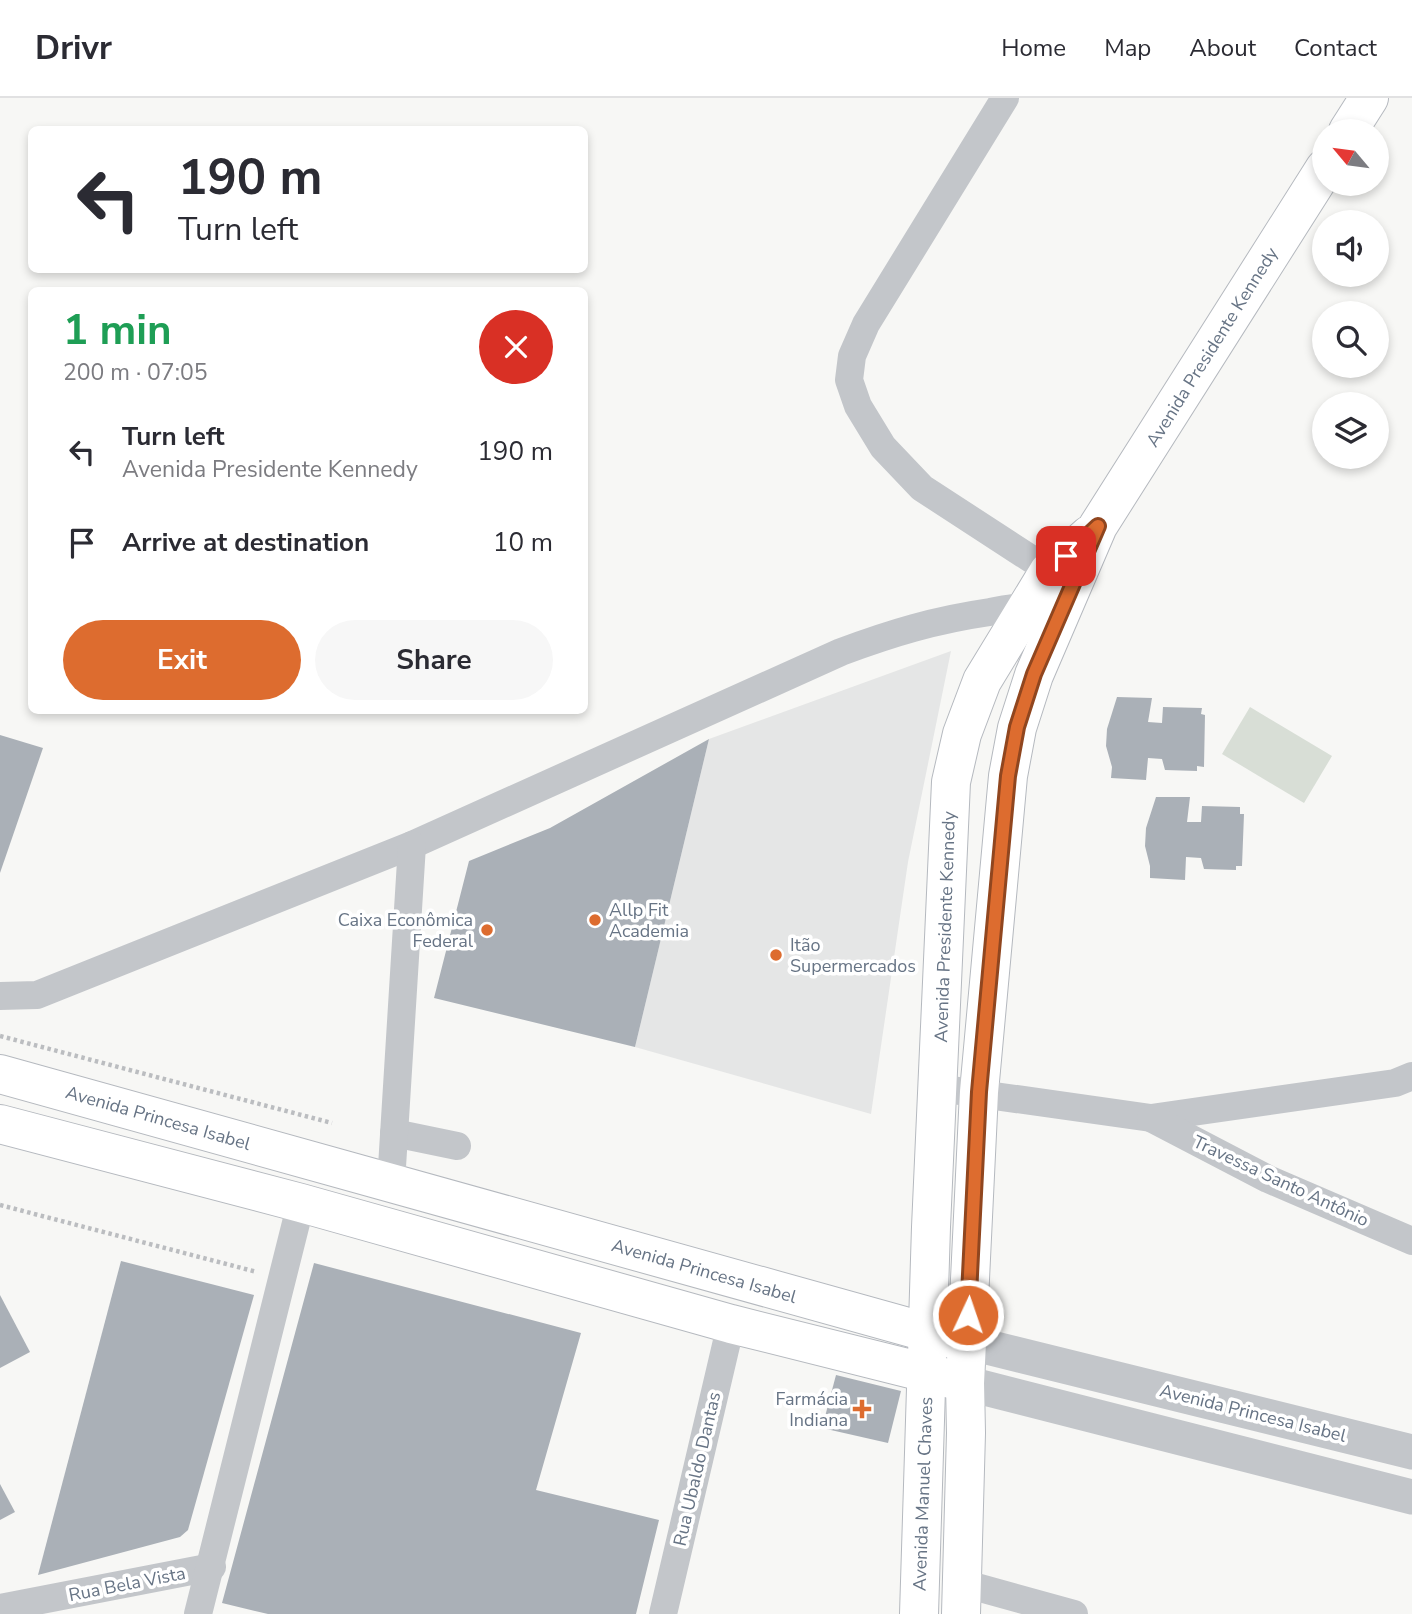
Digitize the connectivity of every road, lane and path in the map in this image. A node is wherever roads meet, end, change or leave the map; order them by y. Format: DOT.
graph roads {
  1 [pos="1005,98"];
  2 [pos="1369,98"];
  3 [pos="1356,119"];
  4 [pos="1312,189"];
  5 [pos="1053,593"];
  6 [pos="412,845"];
  7 [pos="0,996"];
  8 [pos="0,1036"];
  9 [pos="0,1074"];
  10 [pos="1406,1085"];
  11 [pos="939,1088"];
  12 [pos="979,1092"];
  13 [pos="1151,1118"];
  14 [pos="332,1123"];
  15 [pos="0,1124"];
  16 [pos="394,1133"];
  17 [pos="457,1146"];
  18 [pos="391,1183"];
  19 [pos="302,1203"];
  20 [pos="0,1205"];
  21 [pos="1412,1241"];
  22 [pos="281,1278"];
  23 [pos="731,1324"];
  24 [pos="928,1334"];
  25 [pos="967,1342"];
  26 [pos="927,1373"];
  27 [pos="965,1383"];
  28 [pos="1412,1452"];
  29 [pos="1412,1497"];
  30 [pos="212,1567"];
  31 [pos="962,1599"];
  32 [pos="0,1608"];
  33 [pos="198,1614"];
  34 [pos="663,1614"];
  35 [pos="919,1614"];
  36 [pos="1074,1614"];
  1 -- 5 [label="street"];
  2 -- 3 [label="main road"];
  4 -- 5 [label="main road, Avenida Presidente Kennedy"];
  5 -- 6 [label="street"];
  5 -- 11 [label="main road, Avenida Presidente Kennedy"];
  5 -- 12 [label="main road, Avenida Presidente Kennedy"];
  6 -- 7 [label="street"];
  6 -- 16 [label="street"];
  8 -- 14 [label="path"];
  9 -- 18 [label="main road, Avenida Princesa Isabel"];
  10 -- 13 [label="street"];
  11 -- 12 [label="street"];
  11 -- 24 [label="main road, Avenida Presidente Kennedy"];
  12 -- 13 [label="street"];
  12 -- 25 [label="main road, Avenida Presidente Kennedy"];
  13 -- 21 [label="street, Travessa Santo Antônio"];
  15 -- 19 [label="main road"];
  16 -- 17 [label="street"];
  16 -- 18 [label="street"];
  18 -- 24 [label="main road, Avenida Princesa Isabel"];
  19 -- 22 [label="street"];
  19 -- 23 [label="main road"];
  20 -- 22 [label="path"];
  22 -- 30 [label="street"];
  23 -- 26 [label="main road"];
  23 -- 34 [label="street, Rua Ubaldo Dantas"];
  24 -- 25 [label="main road, Avenida Princesa Isabel"];
  24 -- 26 [label="main road, Avenida Presidente Kennedy"];
  25 -- 27 [label="main road, Avenida Presidente Kennedy"];
  25 -- 28 [label="street, Avenida Princesa Isabel"];
  26 -- 27 [label="main road"];
  26 -- 35 [label="main road, Avenida Manuel Chaves"];
  27 -- 29 [label="street"];
  27 -- 31 [label="main road"];
  30 -- 32 [label="street, Rua Bela Vista"];
  30 -- 33 [label="street"];
  31 -- 36 [label="street"];
}
